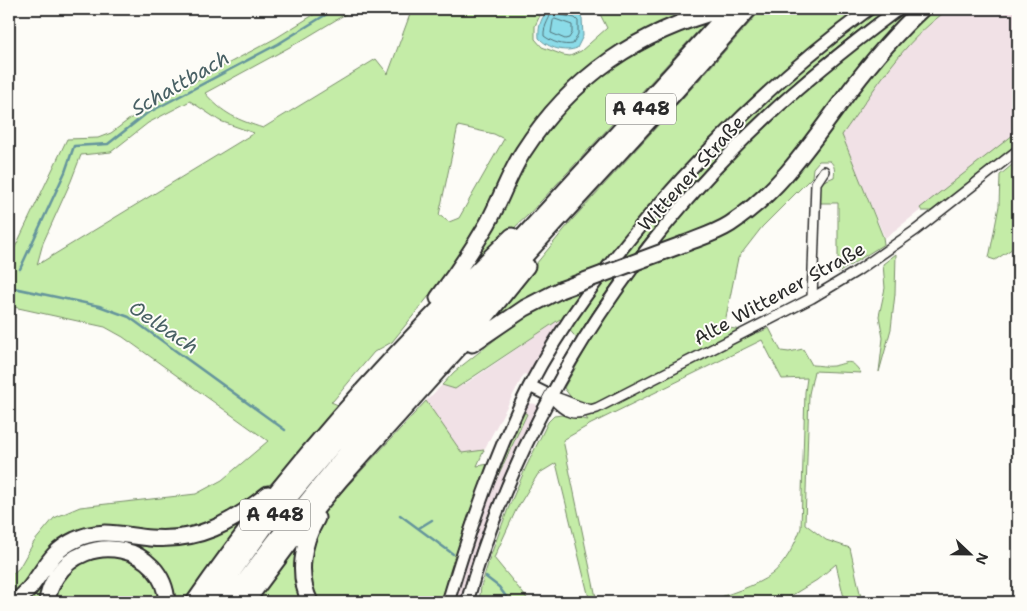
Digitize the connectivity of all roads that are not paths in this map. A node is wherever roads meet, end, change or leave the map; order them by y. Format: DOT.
graph roads {
  1 [pos="725,9"];
  2 [pos="731,9"];
  3 [pos="749,9"];
  4 [pos="869,9"];
  5 [pos="898,9"];
  6 [pos="922,9"];
  7 [pos="1018,150"];
  8 [pos="824,171"];
  9 [pos="812,298"];
  10 [pos="423,355"];
  11 [pos="530,386"];
  12 [pos="550,396"];
  13 [pos="349,437"];
  14 [pos="301,462"];
  15 [pos="340,480"];
  16 [pos="16,602"];
  17 [pos="47,602"];
  18 [pos="167,602"];
  19 [pos="194,602"];
  20 [pos="211,602"];
  21 [pos="229,602"];
  22 [pos="246,602"];
  23 [pos="310,602"];
  24 [pos="448,602"];
  25 [pos="467,602"];
  1 -- 10 [label="highway"];
  2 -- 10 [label="highway, A 448"];
  3 -- 10 [label="highway, A 448"];
  4 -- 11 [label="main road, Wittener Straße"];
  5 -- 12 [label="main road, Wittener Straße"];
  6 -- 10 [label="highway, bridge"];
  7 -- 9 [label="street, Alte Wittener Straße"];
  8 -- 9 [label="street"];
  9 -- 12 [label="street, Alte Wittener Straße"];
  10 -- 13 [label="highway"];
  10 -- 13 [label="highway"];
  11 -- 12 [label="main road"];
  11 -- 24 [label="main road, Wittener Straße"];
  12 -- 25 [label="main road, Wittener Straße"];
  13 -- 14 [label="highway"];
  13 -- 15 [label="highway"];
  13 -- 20 [label="highway, A 448"];
  13 -- 21 [label="highway, A 448"];
  14 -- 16 [label="highway"];
  14 -- 19 [label="highway"];
  15 -- 22 [label="highway"];
  15 -- 23 [label="highway"];
  17 -- 18 [label="highway"];
}
